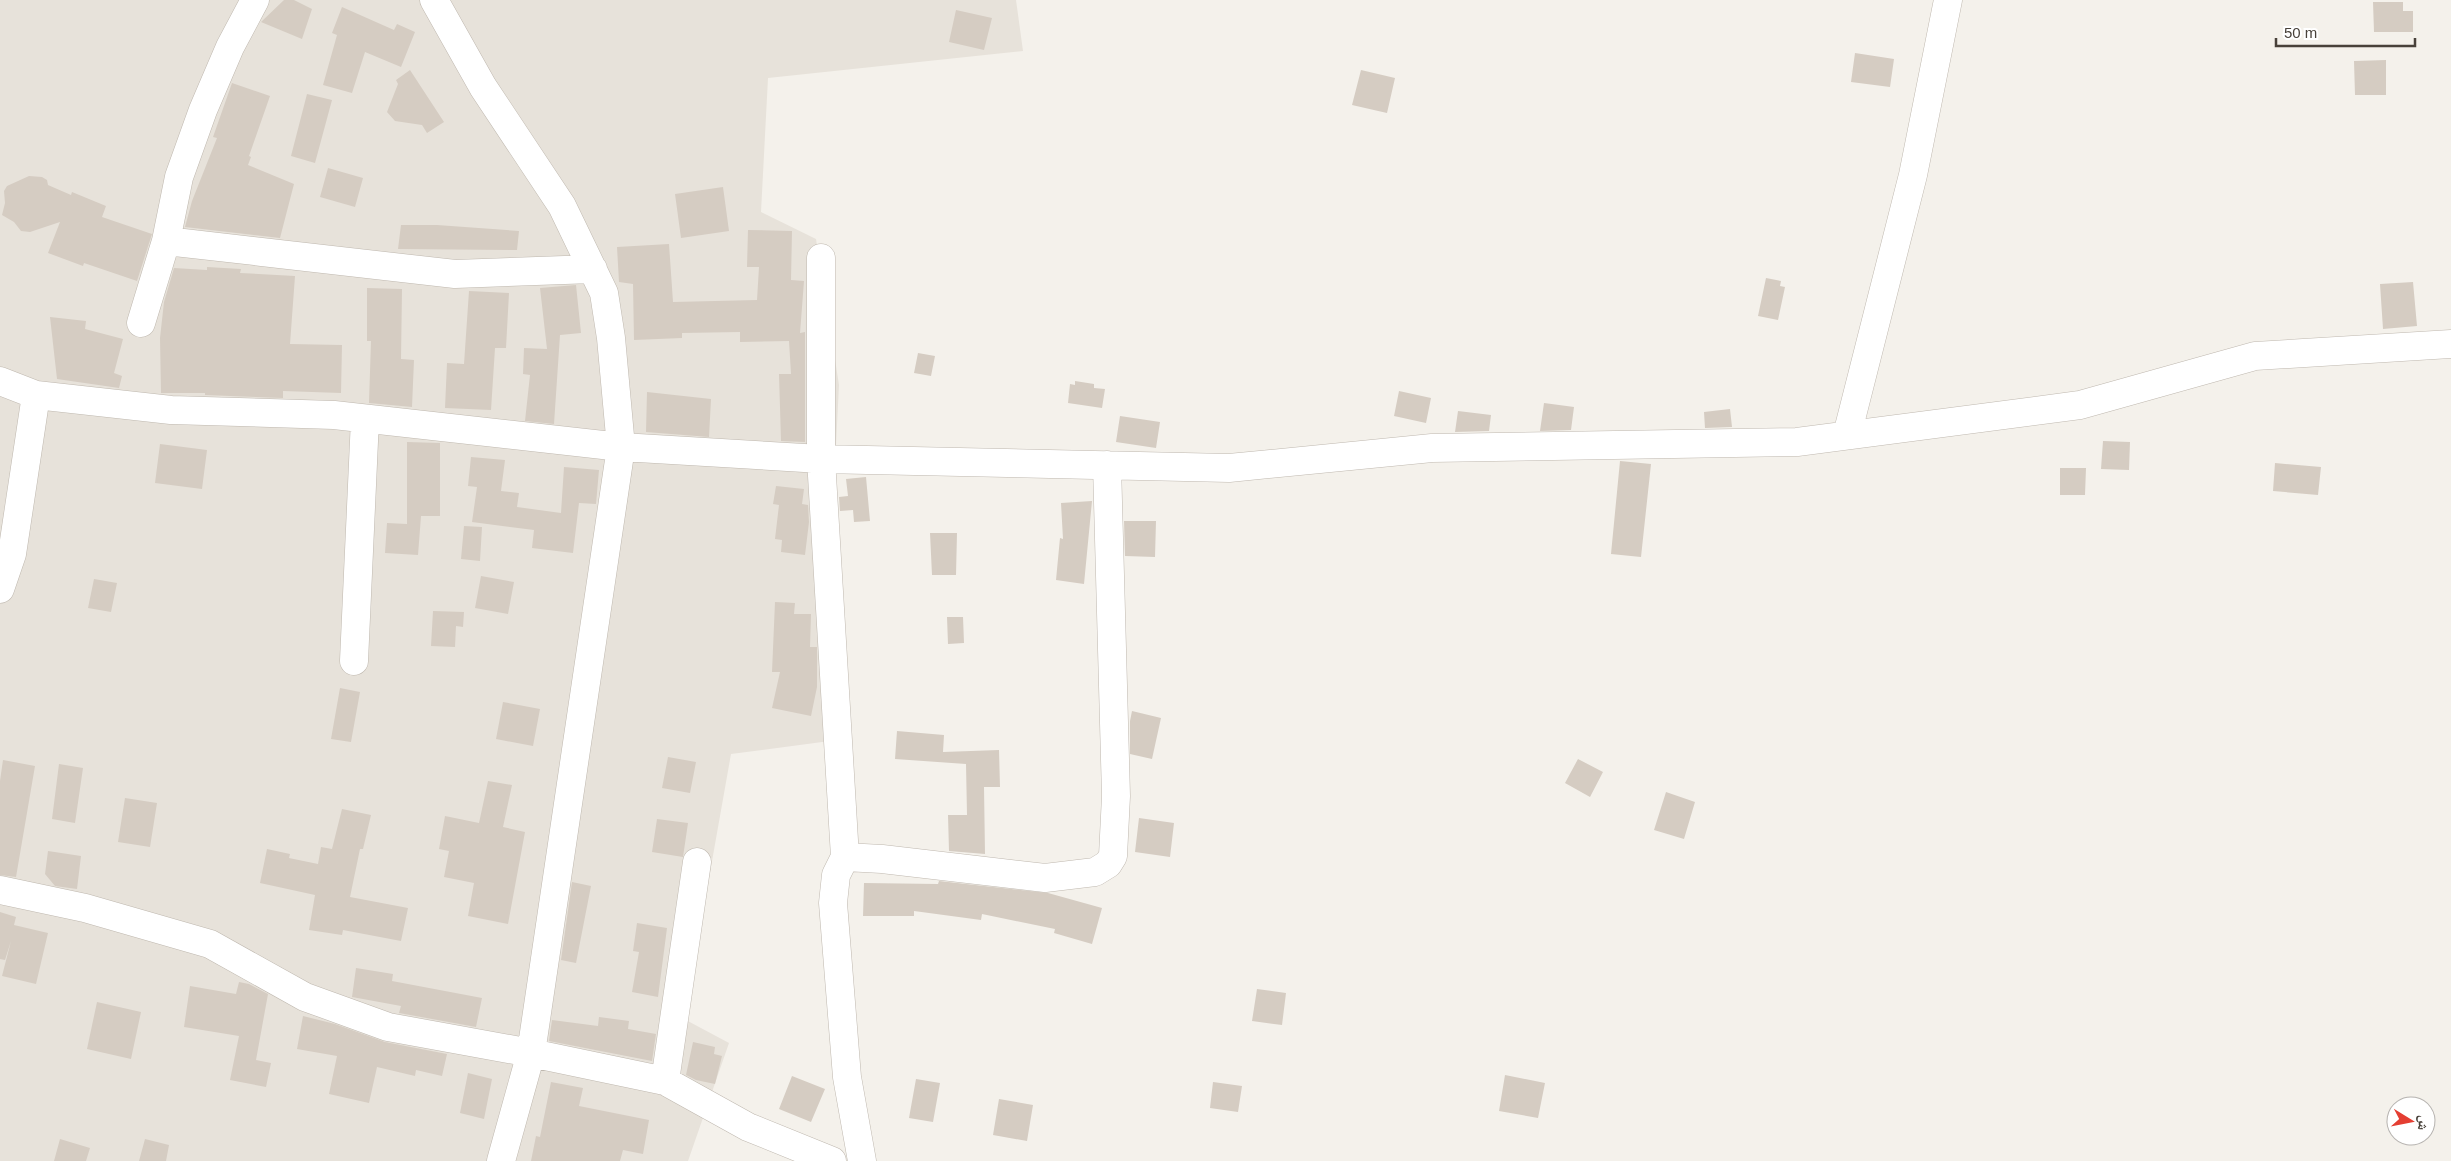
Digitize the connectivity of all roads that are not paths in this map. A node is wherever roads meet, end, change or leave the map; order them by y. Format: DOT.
graph roads {
  1 [pos="255,0"];
  2 [pos="434,0"];
  3 [pos="1948,0"];
  4 [pos="166,241"];
  5 [pos="821,258"];
  6 [pos="593,269"];
  7 [pos="141,322"];
  8 [pos="2451,344"];
  9 [pos="0,382"];
  10 [pos="36,394"];
  11 [pos="365,419"];
  12 [pos="1847,435"];
  13 [pos="621,447"];
  14 [pos="821,459"];
  15 [pos="1107,465"];
  16 [pos="0,589"];
  17 [pos="354,661"];
  18 [pos="845,857"];
  19 [pos="698,862"];
  20 [pos="0,890"];
  21 [pos="531,1053"];
  22 [pos="665,1081"];
  23 [pos="501,1161"];
  24 [pos="832,1161"];
  25 [pos="862,1161"];
  1 -- 4 [label="street"];
  2 -- 6 [label="street"];
  3 -- 12 [label="street"];
  4 -- 6 [label="street"];
  4 -- 7 [label="street"];
  5 -- 14 [label="street"];
  6 -- 13 [label="street"];
  8 -- 12 [label="street"];
  9 -- 10 [label="street"];
  10 -- 11 [label="street"];
  10 -- 16 [label="street"];
  11 -- 13 [label="street"];
  11 -- 17 [label="street"];
  12 -- 15 [label="street"];
  13 -- 14 [label="street"];
  13 -- 21 [label="street"];
  14 -- 15 [label="street"];
  14 -- 18 [label="street"];
  15 -- 18 [label="street"];
  18 -- 25 [label="street"];
  19 -- 22 [label="street"];
  20 -- 21 [label="street"];
  21 -- 22 [label="street"];
  21 -- 23 [label="street"];
  22 -- 24 [label="street"];
}
